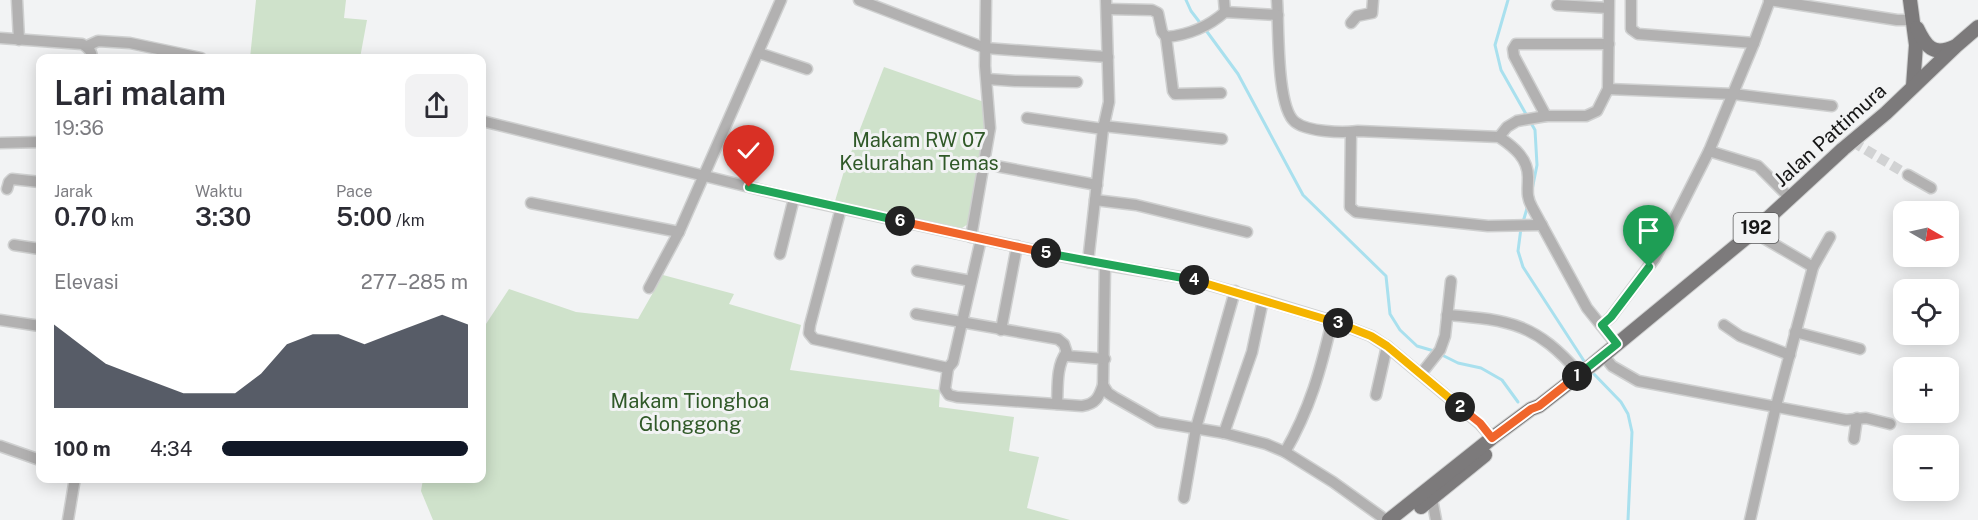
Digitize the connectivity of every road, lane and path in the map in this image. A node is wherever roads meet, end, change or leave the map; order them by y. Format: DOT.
graph roads {
  1 [pos="17,0"];
  2 [pos="781,0"];
  3 [pos="859,0"];
  4 [pos="986,0"];
  5 [pos="1224,0"];
  6 [pos="1277,0"];
  7 [pos="1373,0"];
  8 [pos="1630,0"];
  9 [pos="1770,0"];
  10 [pos="1910,0"];
  11 [pos="1107,4"];
  12 [pos="1609,4"];
  13 [pos="1557,5"];
  14 [pos="1226,12"];
  15 [pos="1278,15"];
  16 [pos="1913,20"];
  17 [pos="1351,23"];
  18 [pos="1978,27"];
  19 [pos="1166,37"];
  20 [pos="0,39"];
  21 [pos="19,40"];
  22 [pos="1754,43"];
  23 [pos="1609,44"];
  24 [pos="87,46"];
  25 [pos="1956,46"];
  26 [pos="985,48"];
  27 [pos="759,53"];
  28 [pos="91,54"];
  29 [pos="182,54"];
  30 [pos="1108,57"];
  31 [pos="807,69"];
  32 [pos="987,79"];
  33 [pos="1077,82"];
  34 [pos="1913,86"];
  35 [pos="1608,89"];
  36 [pos="1221,93"];
  37 [pos="1733,94"];
  38 [pos="1832,106"];
  39 [pos="1545,116"];
  40 [pos="1028,118"];
  41 [pos="486,123"];
  42 [pos="1103,128"];
  43 [pos="1351,132"];
  44 [pos="1499,137"];
  45 [pos="1222,139"];
  46 [pos="36,142"];
  47 [pos="0,143"];
  48 [pos="1708,151"];
  49 [pos="985,164"];
  50 [pos="1908,175"];
  51 [pos="704,176"];
  52 [pos="36,182"];
  53 [pos="1097,185"];
  54 [pos="1931,188"];
  55 [pos="7,189"];
  56 [pos="794,198"];
  57 [pos="1790,198"];
  58 [pos="1095,200"];
  59 [pos="531,203"];
  60 [pos="841,208"];
  61 [pos="1542,225"];
  62 [pos="679,232"];
  63 [pos="1247,232"];
  64 [pos="1753,232"];
  65 [pos="1830,237"];
  66 [pos="976,238"];
  67 [pos="14,245"];
  68 [pos="1017,246"];
  69 [pos="36,248"];
  70 [pos="780,254"];
  71 [pos="1088,262"];
  72 [pos="1105,265"];
  73 [pos="1813,267"];
  74 [pos="917,271"];
  75 [pos="971,280"];
  76 [pos="1451,280"];
  77 [pos="649,288"];
  78 [pos="1235,291"];
  79 [pos="1263,300"];
  80 [pos="916,314"];
  81 [pos="1447,315"];
  82 [pos="0,320"];
  83 [pos="1332,321"];
  84 [pos="962,323"];
  85 [pos="36,325"];
  86 [pos="1724,325"];
  87 [pos="1608,328"];
  88 [pos="1001,330"];
  89 [pos="1796,332"];
  90 [pos="1387,346"];
  91 [pos="1860,349"];
  92 [pos="1066,353"];
  93 [pos="1790,355"];
  94 [pos="1104,359"];
  95 [pos="1590,366"];
  96 [pos="948,368"];
  97 [pos="1421,374"];
  98 [pos="1103,385"];
  99 [pos="1376,394"];
  100 [pos="1057,404"];
  101 [pos="1539,406"];
  102 [pos="1776,406"];
  103 [pos="1857,418"];
  104 [pos="1890,424"];
  105 [pos="1196,428"];
  106 [pos="1487,431"];
  107 [pos="1224,433"];
  108 [pos="1854,439"];
  109 [pos="0,446"];
  110 [pos="1285,452"];
  111 [pos="36,459"];
  112 [pos="74,483"];
  113 [pos="1184,498"];
  114 [pos="1432,499"];
  115 [pos="68,520"];
  116 [pos="1387,520"];
  117 [pos="1404,520"];
  118 [pos="1436,520"];
  119 [pos="1750,520"];
  1 -- 21 [label="street"];
  2 -- 27 [label="street"];
  3 -- 26 [label="street"];
  4 -- 26 [label="street"];
  5 -- 14 [label="street"];
  6 -- 15 [label="street"];
  7 -- 17 [label="street"];
  8 -- 22 [label="street"];
  9 -- 16 [label="street"];
  9 -- 22 [label="street"];
  10 -- 16 [label="main road"];
  11 -- 19 [label="street"];
  11 -- 30 [label="street"];
  12 -- 13 [label="street"];
  12 -- 23 [label="street"];
  14 -- 15 [label="street"];
  14 -- 19 [label="street"];
  15 -- 43 [label="street"];
  16 -- 25 [label="main road"];
  16 -- 34 [label="main road"];
  18 -- 25 [label="main road, Jalan Pattimura / 192"];
  19 -- 36 [label="street"];
  20 -- 21 [label="street"];
  21 -- 24 [label="street"];
  22 -- 37 [label="street"];
  23 -- 35 [label="street"];
  23 -- 39 [label="street"];
  24 -- 28 [label="street"];
  24 -- 29 [label="street"];
  25 -- 34 [label="main road, Jalan Pattimura / 192"];
  26 -- 30 [label="street"];
  26 -- 32 [label="street"];
  27 -- 31 [label="street"];
  27 -- 51 [label="street"];
  30 -- 42 [label="street"];
  32 -- 33 [label="street"];
  32 -- 49 [label="street"];
  34 -- 57 [label="main road, Jalan Pattimura / 192"];
  35 -- 37 [label="street"];
  35 -- 39 [label="street"];
  37 -- 38 [label="street"];
  37 -- 48 [label="street"];
  39 -- 44 [label="street"];
  40 -- 42 [label="street"];
  41 -- 51 [label="street"];
  42 -- 45 [label="street"];
  42 -- 53 [label="street"];
  43 -- 44 [label="street"];
  43 -- 61 [label="street"];
  44 -- 61 [label="street"];
  46 -- 47 [label="street"];
  48 -- 57 [label="street"];
  48 -- 87 [label="street"];
  49 -- 53 [label="street"];
  49 -- 66 [label="street"];
  50 -- 54 [label="street"];
  51 -- 56 [label="street"];
  51 -- 62 [label="street"];
  52 -- 55 [label="street"];
  53 -- 58 [label="street"];
  56 -- 60 [label="street"];
  56 -- 70 [label="street"];
  57 -- 64 [label="main road, Jalan Pattimura / 192"];
  58 -- 63 [label="street"];
  58 -- 71 [label="street"];
  59 -- 62 [label="street"];
  60 -- 66 [label="street"];
  60 -- 96 [label="street"];
  61 -- 87 [label="street"];
  62 -- 77 [label="street"];
  64 -- 73 [label="street"];
  64 -- 87 [label="main road, Jalan Pattimura / 192"];
  65 -- 73 [label="street"];
  66 -- 68 [label="street"];
  66 -- 75 [label="street"];
  67 -- 69 [label="street"];
  68 -- 71 [label="street"];
  68 -- 88 [label="street"];
  71 -- 72 [label="street"];
  72 -- 78 [label="street"];
  72 -- 94 [label="street"];
  73 -- 89 [label="street"];
  74 -- 75 [label="street"];
  75 -- 84 [label="street"];
  76 -- 81 [label="street"];
  78 -- 79 [label="street"];
  78 -- 105 [label="street"];
  79 -- 83 [label="street"];
  79 -- 107 [label="street"];
  80 -- 84 [label="street"];
  81 -- 95 [label="street"];
  81 -- 97 [label="street"];
  82 -- 85 [label="street"];
  83 -- 90 [label="street"];
  83 -- 110 [label="street"];
  84 -- 88 [label="street"];
  84 -- 96 [label="street"];
  86 -- 93 [label="street"];
  87 -- 95 [label="main road, Jalan Pattimura / 192"];
  88 -- 92 [label="street"];
  89 -- 91 [label="street"];
  89 -- 93 [label="street"];
  90 -- 97 [label="street"];
  90 -- 99 [label="street"];
  92 -- 94 [label="street"];
  92 -- 100 [label="street"];
  93 -- 102 [label="street"];
  94 -- 98 [label="street"];
  95 -- 101 [label="main road, Jalan Pattimura / 192"];
  95 -- 102 [label="street"];
  96 -- 100 [label="street"];
  97 -- 106 [label="street"];
  98 -- 100 [label="street"];
  98 -- 105 [label="street"];
  101 -- 106 [label="main road, Jalan Pattimura / 192"];
  101 -- 114 [label="main road, Jalan Pattimura / 192"];
  102 -- 103 [label="street"];
  102 -- 119 [label="street"];
  103 -- 104 [label="street"];
  103 -- 108 [label="street"];
  105 -- 107 [label="street"];
  105 -- 113 [label="street"];
  106 -- 116 [label="main road, Jalan Pattimura / 192"];
  107 -- 110 [label="street"];
  109 -- 111 [label="street"];
  110 -- 116 [label="street"];
  112 -- 115 [label="street"];
  114 -- 117 [label="main road, Jalan Pattimura / 192"];
  114 -- 118 [label="street"];
}
